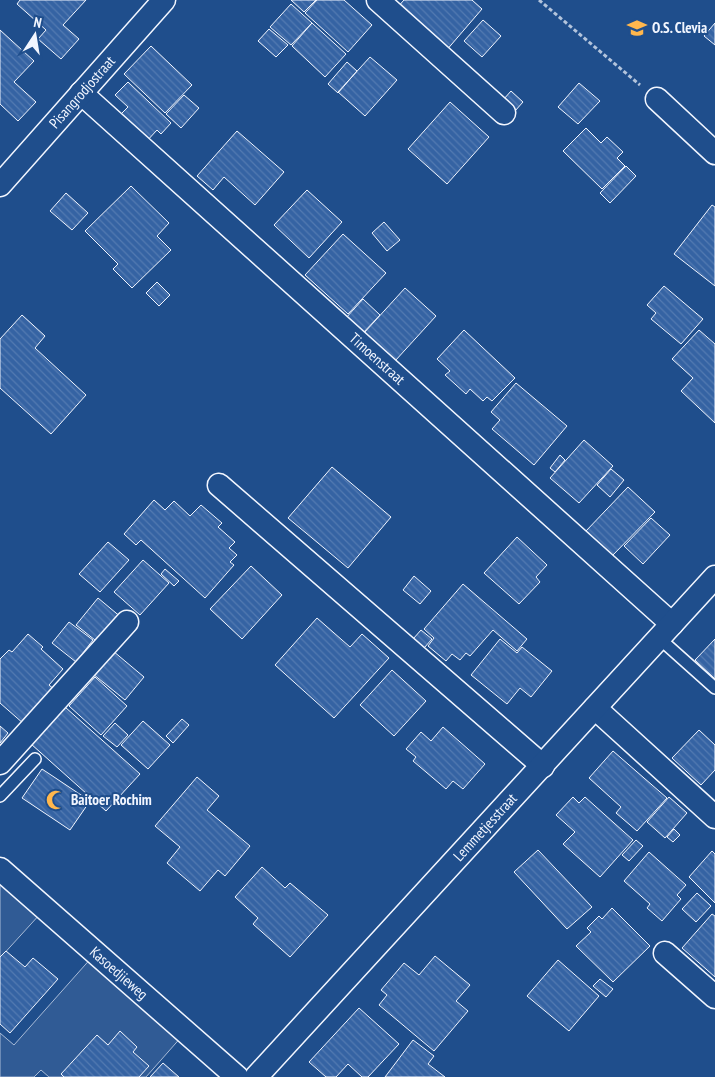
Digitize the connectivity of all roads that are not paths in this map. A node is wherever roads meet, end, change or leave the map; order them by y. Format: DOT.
graph roads {
  1 [pos="164,0"];
  2 [pos="378,0"];
  3 [pos="82,93"];
  4 [pos="657,99"];
  5 [pos="504,113"];
  6 [pos="715,153"];
  7 [pos="0,185"];
  8 [pos="219,485"];
  9 [pos="715,578"];
  10 [pos="127,622"];
  11 [pos="666,631"];
  12 [pos="715,688"];
  13 [pos="595,708"];
  14 [pos="35,759"];
  15 [pos="0,763"];
  16 [pos="543,766"];
  17 [pos="0,796"];
  18 [pos="715,817"];
  19 [pos="0,869"];
  20 [pos="665,952"];
  21 [pos="715,997"];
  22 [pos="237,1077"];
  23 [pos="256,1077"];
  1 -- 3 [label="street, Pisangrodjostraat"];
  2 -- 5 [label="street"];
  3 -- 7 [label="street, Pisangrodjostraat"];
  3 -- 11 [label="street, Timoenstraat"];
  4 -- 6 [label="street"];
  8 -- 16 [label="street"];
  9 -- 11 [label="street, Lemmetjesstraat"];
  10 -- 15 [label="street"];
  11 -- 12 [label="lane"];
  11 -- 13 [label="street, Lemmetjesstraat"];
  13 -- 16 [label="street, Lemmetjesstraat"];
  13 -- 18 [label="street"];
  14 -- 17 [label="lane"];
  16 -- 23 [label="street, Lemmetjesstraat"];
  19 -- 22 [label="street, Kasoedjieweg"];
  20 -- 21 [label="street"];
}
